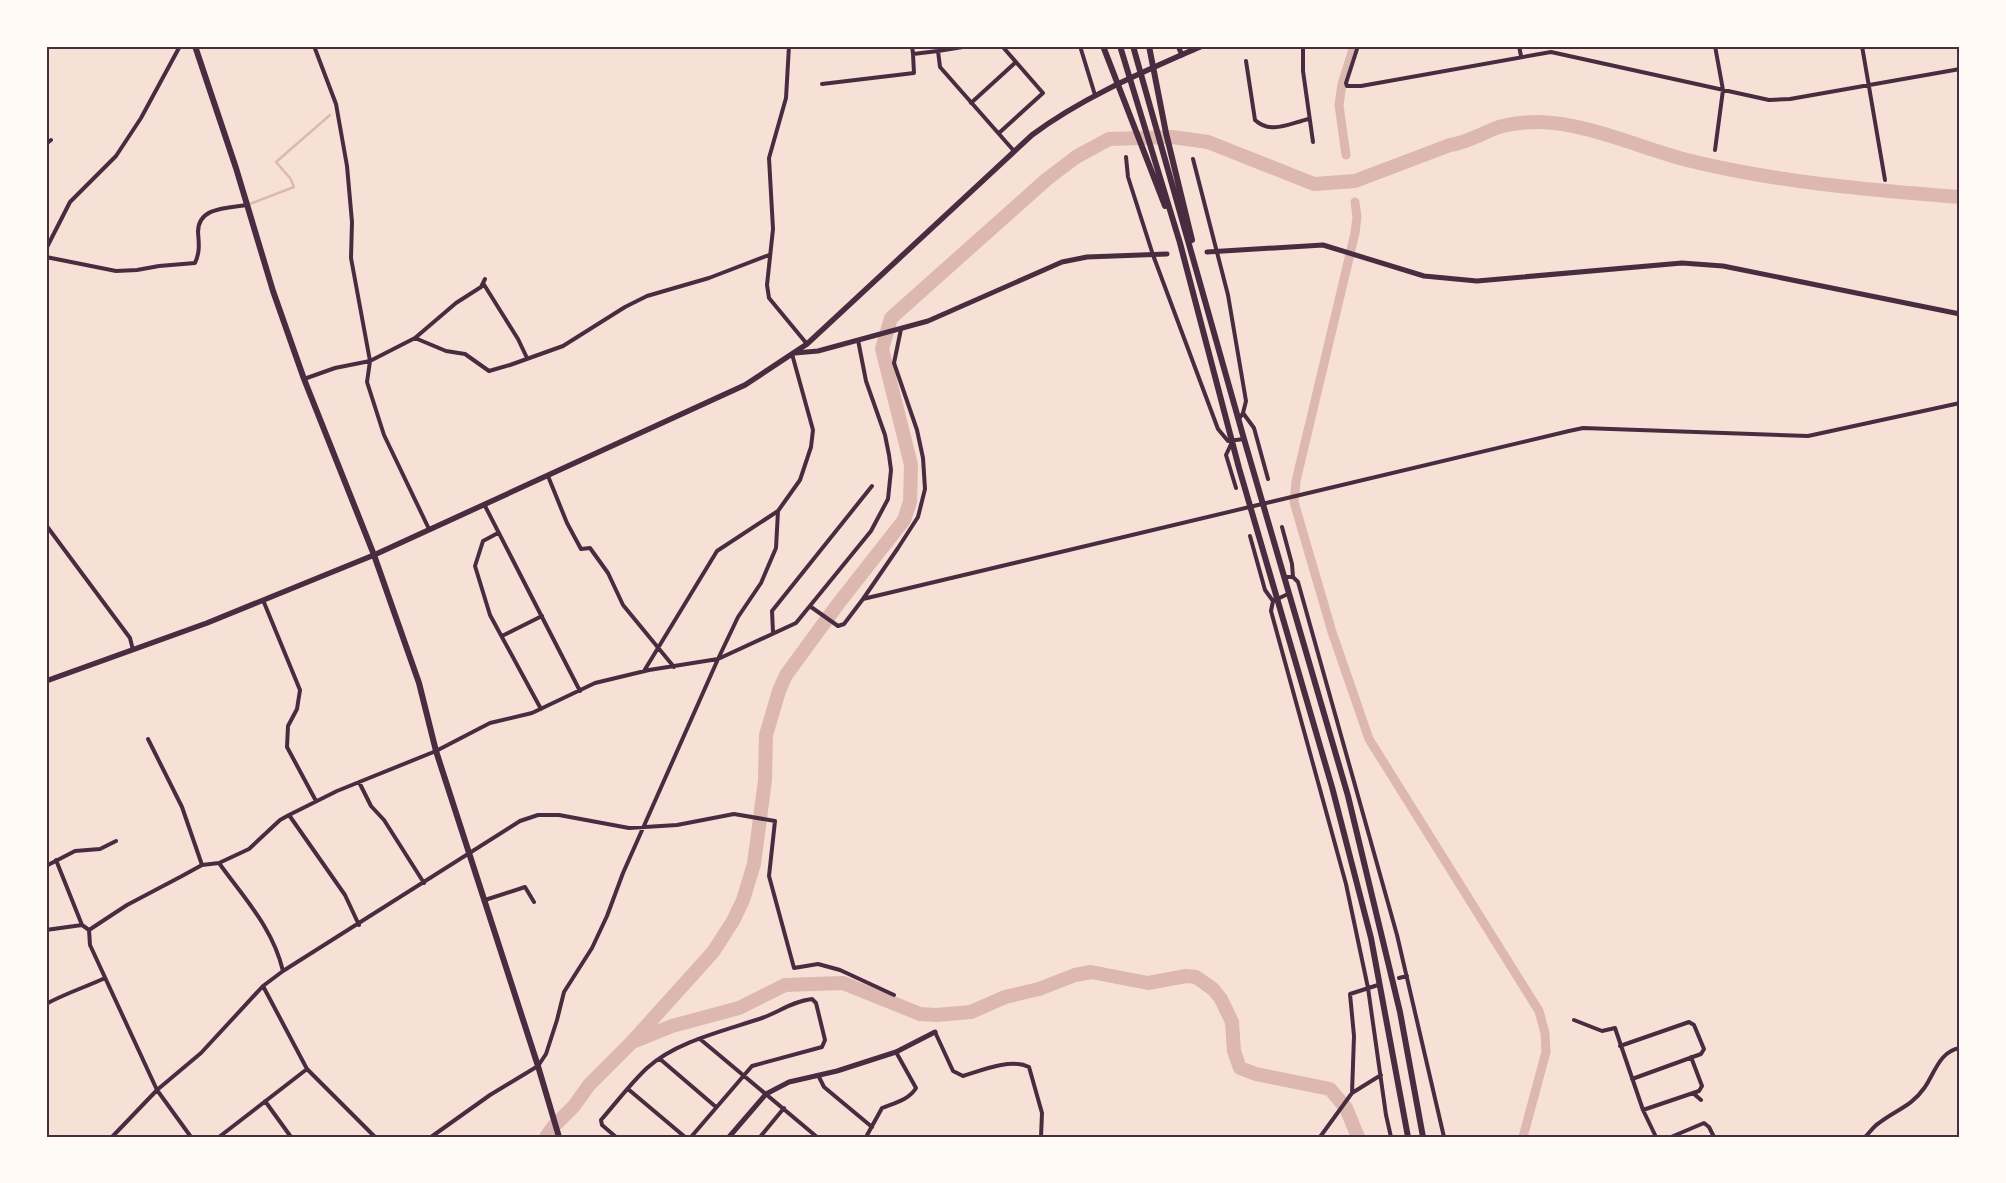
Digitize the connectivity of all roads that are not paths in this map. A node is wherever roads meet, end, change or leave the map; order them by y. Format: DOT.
graph roads {
  1 [pos="180,46"];
  2 [pos="195,46"];
  3 [pos="314,46"];
  4 [pos="789,46"];
  5 [pos="912,46"];
  6 [pos="969,46"];
  7 [pos="1002,46"];
  8 [pos="1080,46"];
  9 [pos="1103,46"];
  10 [pos="1120,46"];
  11 [pos="1133,46"];
  12 [pos="1149,46"];
  13 [pos="1178,46"];
  14 [pos="1202,46"];
  15 [pos="1303,46"];
  16 [pos="1358,46"];
  17 [pos="1519,46"];
  18 [pos="1715,46"];
  19 [pos="1862,46"];
  20 [pos="938,50"];
  21 [pos="913,54"];
  22 [pos="1182,55"];
  23 [pos="1521,56"];
  24 [pos="1246,61"];
  25 [pos="1016,62"];
  26 [pos="1960,69"];
  27 [pos="822,84"];
  28 [pos="1869,85"];
  29 [pos="1723,90"];
  30 [pos="1095,95"];
  31 [pos="972,103"];
  32 [pos="1309,119"];
  33 [pos="999,133"];
  34 [pos="50,140"];
  35 [pos="1313,142"];
  36 [pos="46,144"];
  37 [pos="1715,150"];
  38 [pos="1014,151"];
  39 [pos="1126,157"];
  40 [pos="1193,159"];
  41 [pos="1885,180"];
  42 [pos="246,205"];
  43 [pos="1180,243"];
  44 [pos="46,248"];
  45 [pos="1218,251"];
  46 [pos="1207,252"];
  47 [pos="1153,254"];
  48 [pos="1167,254"];
  49 [pos="769,255"];
  50 [pos="46,257"];
  51 [pos="1960,314"];
  52 [pos="1210,317"];
  53 [pos="901,329"];
  54 [pos="415,338"];
  55 [pos="861,340"];
  56 [pos="807,344"];
  57 [pos="793,353"];
  58 [pos="527,358"];
  59 [pos="370,361"];
  60 [pos="304,379"];
  61 [pos="1960,403"];
  62 [pos="1243,413"];
  63 [pos="1238,420"];
  64 [pos="1244,440"];
  65 [pos="1232,442"];
  66 [pos="548,476"];
  67 [pos="1268,480"];
  68 [pos="872,486"];
  69 [pos="1236,488"];
  70 [pos="484,504"];
  71 [pos="1262,505"];
  72 [pos="1250,508"];
  73 [pos="778,511"];
  74 [pos="46,525"];
  75 [pos="1282,527"];
  76 [pos="429,529"];
  77 [pos="498,533"];
  78 [pos="1250,536"];
  79 [pos="374,555"];
  80 [pos="1284,577"];
  81 [pos="1293,577"];
  82 [pos="1288,594"];
  83 [pos="864,599"];
  84 [pos="263,600"];
  85 [pos="1275,600"];
  86 [pos="812,607"];
  87 [pos="542,616"];
  88 [pos="774,632"];
  89 [pos="502,636"];
  90 [pos="657,649"];
  91 [pos="133,650"];
  92 [pos="718,659"];
  93 [pos="674,667"];
  94 [pos="644,671"];
  95 [pos="46,681"];
  96 [pos="580,691"];
  97 [pos="541,709"];
  98 [pos="148,739"];
  99 [pos="436,751"];
  100 [pos="358,782"];
  101 [pos="316,801"];
  102 [pos="289,815"];
  103 [pos="645,826"];
  104 [pos="116,841"];
  105 [pos="469,854"];
  106 [pos="56,860"];
  107 [pos="219,863"];
  108 [pos="202,865"];
  109 [pos="46,866"];
  110 [pos="424,883"];
  111 [pos="485,900"];
  112 [pos="534,902"];
  113 [pos="82,925"];
  114 [pos="359,925"];
  115 [pos="46,930"];
  116 [pos="89,930"];
  117 [pos="283,971"];
  118 [pos="1407,976"];
  119 [pos="105,978"];
  120 [pos="1399,978"];
  121 [pos="1378,985"];
  122 [pos="263,986"];
  123 [pos="1368,988"];
  124 [pos="894,995"];
  125 [pos="46,1004"];
  126 [pos="1574,1020"];
  127 [pos="935,1032"];
  128 [pos="700,1039"];
  129 [pos="1620,1046"];
  130 [pos="1960,1048"];
  131 [pos="896,1052"];
  132 [pos="1691,1057"];
  133 [pos="660,1059"];
  134 [pos="538,1066"];
  135 [pos="307,1069"];
  136 [pos="743,1074"];
  137 [pos="1381,1075"];
  138 [pos="818,1076"];
  139 [pos="1632,1078"];
  140 [pos="628,1089"];
  141 [pos="157,1090"];
  142 [pos="1352,1093"];
  143 [pos="1693,1093"];
  144 [pos="766,1094"];
  145 [pos="1702,1100"];
  146 [pos="265,1101"];
  147 [pos="716,1107"];
  148 [pos="784,1108"];
  149 [pos="1642,1110"];
  150 [pos="872,1127"];
  151 [pos="112,1137"];
  152 [pos="191,1137"];
  153 [pos="219,1137"];
  154 [pos="291,1137"];
  155 [pos="375,1137"];
  156 [pos="431,1137"];
  157 [pos="559,1137"];
  158 [pos="616,1137"];
  159 [pos="685,1137"];
  160 [pos="691,1137"];
  161 [pos="728,1137"];
  162 [pos="760,1137"];
  163 [pos="817,1137"];
  164 [pos="866,1137"];
  165 [pos="1042,1137"];
  166 [pos="1320,1137"];
  167 [pos="1391,1137"];
  168 [pos="1408,1137"];
  169 [pos="1423,1137"];
  170 [pos="1444,1137"];
  171 [pos="1656,1137"];
  172 [pos="1672,1137"];
  173 [pos="1714,1137"];
  174 [pos="1865,1137"];
  1 -- 44 [label="street"];
  2 -- 42 [label="main road"];
  3 -- 59 [label="street"];
  4 -- 49 [label="street"];
  5 -- 21 [label="street"];
  6 -- 20 [label="street"];
  7 -- 25 [label="street"];
  8 -- 30 [label="street"];
  9 -- 43 [label="main road"];
  10 -- 43 [label="main road"];
  11 -- 52 [label="main road"];
  12 -- 52 [label="main road"];
  13 -- 22 [label="street"];
  14 -- 22 [label="main road"];
  15 -- 32 [label="street"];
  16 -- 23 [label="street"];
  17 -- 23 [label="street"];
  18 -- 29 [label="street"];
  19 -- 28 [label="street"];
  20 -- 21 [label="street"];
  20 -- 31 [label="street"];
  21 -- 27 [label="street"];
  22 -- 30 [label="main road"];
  23 -- 29 [label="street"];
  24 -- 32 [label="street"];
  25 -- 31 [label="street"];
  25 -- 33 [label="street"];
  26 -- 28 [label="street"];
  28 -- 29 [label="street"];
  28 -- 41 [label="street"];
  29 -- 37 [label="street"];
  30 -- 38 [label="main road"];
  31 -- 33 [label="street"];
  32 -- 35 [label="street"];
  33 -- 38 [label="street"];
  34 -- 36 [label="street"];
  38 -- 56 [label="main road"];
  39 -- 47 [label="street"];
  40 -- 45 [label="street"];
  42 -- 50 [label="street"];
  42 -- 60 [label="main road"];
  43 -- 65 [label="main road"];
  45 -- 46 [label="street"];
  45 -- 51 [label="street"];
  45 -- 62 [label="street"];
  47 -- 48 [label="street"];
  47 -- 53 [label="street"];
  47 -- 65 [label="street"];
  49 -- 56 [label="street"];
  49 -- 58 [label="street"];
  52 -- 63 [label="main road"];
  53 -- 55 [label="street"];
  53 -- 83 [label="street"];
  54 -- 58 [label="street"];
  54 -- 58 [label="street"];
  54 -- 59 [label="street"];
  55 -- 57 [label="street"];
  55 -- 86 [label="street"];
  56 -- 57 [label="main road"];
  57 -- 66 [label="main road"];
  57 -- 73 [label="street"];
  59 -- 60 [label="street"];
  59 -- 76 [label="street"];
  60 -- 79 [label="main road"];
  61 -- 71 [label="street"];
  62 -- 63 [label="street"];
  62 -- 67 [label="street"];
  63 -- 64 [label="main road"];
  64 -- 65 [label="street"];
  64 -- 71 [label="main road"];
  65 -- 69 [label="street"];
  65 -- 72 [label="main road"];
  66 -- 70 [label="main road"];
  66 -- 90 [label="street"];
  68 -- 88 [label="street"];
  70 -- 76 [label="main road"];
  70 -- 77 [label="street"];
  71 -- 72 [label="street"];
  71 -- 80 [label="main road"];
  72 -- 83 [label="street"];
  72 -- 85 [label="main road"];
  73 -- 90 [label="street"];
  73 -- 92 [label="street"];
  74 -- 91 [label="street"];
  75 -- 81 [label="street"];
  76 -- 79 [label="main road"];
  77 -- 87 [label="street"];
  77 -- 89 [label="street"];
  78 -- 85 [label="street"];
  79 -- 84 [label="main road"];
  79 -- 99 [label="main road"];
  80 -- 81 [label="street"];
  80 -- 82 [label="main road"];
  81 -- 118 [label="street"];
  82 -- 85 [label="street"];
  82 -- 169 [label="main road"];
  83 -- 86 [label="street"];
  84 -- 91 [label="main road"];
  84 -- 101 [label="street"];
  85 -- 123 [label="street"];
  85 -- 168 [label="main road"];
  86 -- 88 [label="street"];
  87 -- 89 [label="street"];
  87 -- 96 [label="street"];
  88 -- 92 [label="street"];
  89 -- 97 [label="street"];
  90 -- 93 [label="street"];
  90 -- 94 [label="street"];
  91 -- 95 [label="main road"];
  92 -- 93 [label="street"];
  92 -- 103 [label="street"];
  93 -- 94 [label="street"];
  94 -- 96 [label="street"];
  96 -- 97 [label="street"];
  97 -- 99 [label="street"];
  98 -- 108 [label="street"];
  99 -- 100 [label="street"];
  99 -- 105 [label="main road"];
  100 -- 101 [label="street"];
  100 -- 110 [label="street"];
  101 -- 102 [label="street"];
  102 -- 107 [label="street"];
  102 -- 114 [label="street"];
  103 -- 105 [label="street"];
  103 -- 124 [label="street"];
  103 -- 134 [label="street"];
  104 -- 106 [label="street"];
  105 -- 110 [label="street"];
  105 -- 111 [label="main road"];
  106 -- 109 [label="street"];
  106 -- 113 [label="street"];
  107 -- 108 [label="street"];
  107 -- 117 [label="street"];
  108 -- 116 [label="street"];
  110 -- 114 [label="street"];
  111 -- 112 [label="street"];
  111 -- 134 [label="main road"];
  113 -- 115 [label="street"];
  113 -- 116 [label="street"];
  114 -- 117 [label="street"];
  116 -- 119 [label="street"];
  117 -- 122 [label="street"];
  118 -- 120 [label="street"];
  118 -- 170 [label="street"];
  119 -- 125 [label="street"];
  119 -- 141 [label="street"];
  121 -- 123 [label="street"];
  122 -- 135 [label="street"];
  122 -- 141 [label="street"];
  123 -- 137 [label="street"];
  123 -- 142 [label="street"];
  126 -- 129 [label="street"];
  127 -- 131 [label="street"];
  127 -- 165 [label="street"];
  128 -- 133 [label="street"];
  128 -- 136 [label="street"];
  128 -- 136 [label="street"];
  129 -- 132 [label="street"];
  129 -- 139 [label="street"];
  130 -- 174 [label="street"];
  131 -- 138 [label="street"];
  131 -- 150 [label="street"];
  132 -- 139 [label="street"];
  132 -- 143 [label="street"];
  133 -- 140 [label="street"];
  133 -- 147 [label="street"];
  134 -- 156 [label="street"];
  134 -- 157 [label="main road"];
  135 -- 146 [label="street"];
  135 -- 155 [label="street"];
  136 -- 144 [label="street"];
  136 -- 147 [label="street"];
  137 -- 142 [label="street"];
  137 -- 167 [label="street"];
  138 -- 144 [label="street"];
  138 -- 150 [label="street"];
  139 -- 149 [label="street"];
  140 -- 158 [label="street"];
  140 -- 159 [label="street"];
  141 -- 151 [label="street"];
  141 -- 152 [label="street"];
  142 -- 166 [label="street"];
  143 -- 145 [label="street"];
  143 -- 149 [label="street"];
  144 -- 148 [label="street"];
  144 -- 161 [label="street"];
  146 -- 153 [label="street"];
  146 -- 154 [label="street"];
  147 -- 160 [label="street"];
  148 -- 162 [label="street"];
  148 -- 163 [label="street"];
  149 -- 171 [label="street"];
  150 -- 164 [label="street"];
  172 -- 173 [label="street"];
}
